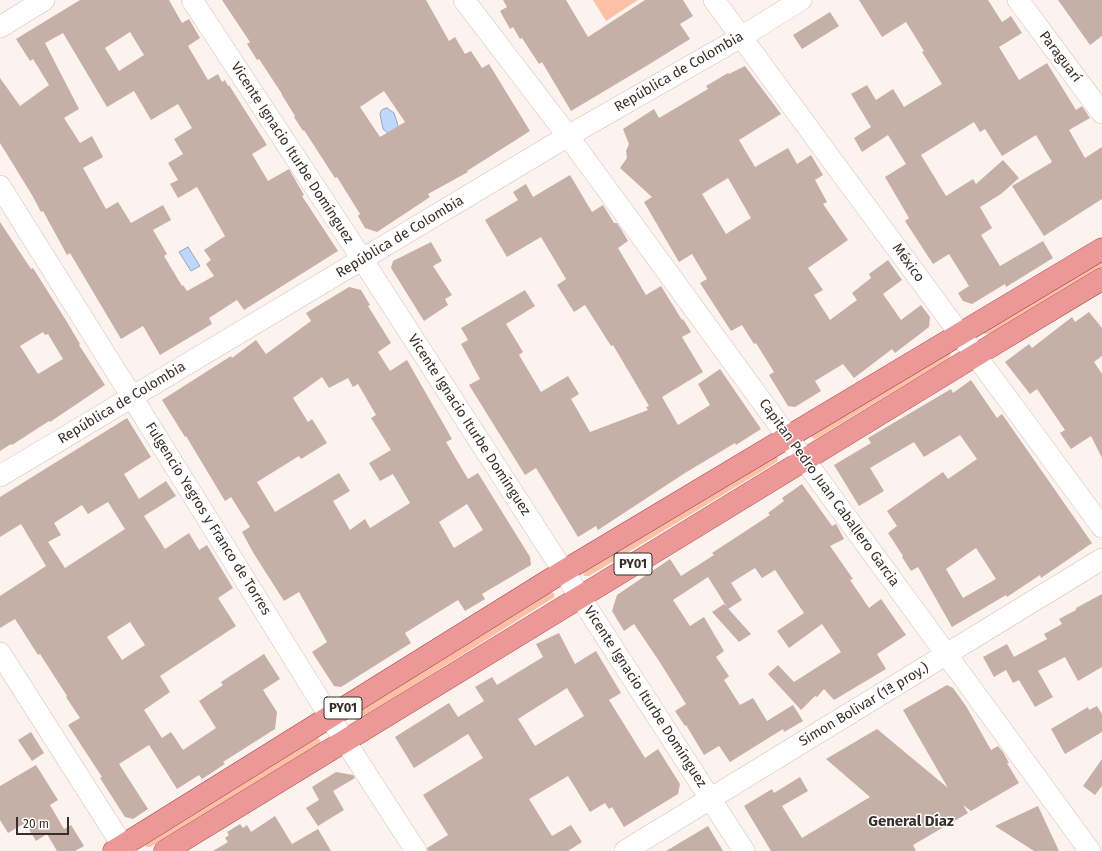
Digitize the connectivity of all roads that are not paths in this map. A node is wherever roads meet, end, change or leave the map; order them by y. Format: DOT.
graph roads {
  1 [pos="44,0"];
  2 [pos="192,0"];
  3 [pos="464,0"];
  4 [pos="714,0"];
  5 [pos="801,0"];
  6 [pos="1018,0"];
  7 [pos="0,27"];
  8 [pos="741,36"];
  9 [pos="1102,113"];
  10 [pos="568,136"];
  11 [pos="0,186"];
  12 [pos="1102,249"];
  13 [pos="362,259"];
  14 [pos="1102,279"];
  15 [pos="960,334"];
  16 [pos="976,354"];
  17 [pos="132,397"];
  18 [pos="788,437"];
  19 [pos="805,460"];
  20 [pos="0,476"];
  21 [pos="1102,527"];
  22 [pos="1102,559"];
  23 [pos="564,571"];
  24 [pos="581,596"];
  25 [pos="0,653"];
  26 [pos="947,654"];
  27 [pos="330,717"];
  28 [pos="345,741"];
  29 [pos="711,799"];
  30 [pos="121,849"];
  31 [pos="165,851"];
  32 [pos="416,851"];
  33 [pos="626,851"];
  34 [pos="744,851"];
  35 [pos="1090,851"];
  1 -- 7 [label="street"];
  2 -- 13 [label="street, Vicente Ignacio Iturbe Domínguez"];
  3 -- 10 [label="street, Capitan Pedro Juan Caballero Garcia"];
  4 -- 8 [label="street, México"];
  5 -- 8 [label="street, República de Colombia"];
  6 -- 9 [label="street, Paraguarí"];
  8 -- 10 [label="street, República de Colombia"];
  8 -- 15 [label="street, México"];
  10 -- 13 [label="street, República de Colombia"];
  10 -- 18 [label="street, Capitan Pedro Juan Caballero Garcia"];
  11 -- 17 [label="street, Fulgencio Yegros y Franco de Torres"];
  12 -- 15 [label="main road, PY01"];
  13 -- 17 [label="street, República de Colombia"];
  13 -- 23 [label="street, Vicente Ignacio Iturbe Domínguez"];
  14 -- 16 [label="main road, PY01"];
  15 -- 16 [label="street, México"];
  15 -- 18 [label="main road, PY01"];
  16 -- 19 [label="main road, PY01"];
  16 -- 21 [label="street, México"];
  17 -- 20 [label="street, República de Colombia"];
  17 -- 27 [label="street, Fulgencio Yegros y Franco de Torres"];
  18 -- 19 [label="street, Capitan Pedro Juan Caballero Garcia"];
  18 -- 23 [label="main road, PY01"];
  19 -- 24 [label="main road, PY01"];
  19 -- 26 [label="street, Capitan Pedro Juan Caballero Garcia"];
  22 -- 26 [label="street, Simon Bolivar (1ª proy.)"];
  23 -- 24 [label="street, Vicente Ignacio Iturbe Domínguez"];
  23 -- 27 [label="main road, PY01"];
  24 -- 28 [label="main road, PY01"];
  24 -- 29 [label="street, Vicente Ignacio Iturbe Domínguez"];
  25 -- 30 [label="street, PY01"];
  26 -- 29 [label="street, Simon Bolivar (1ª proy.)"];
  26 -- 35 [label="street, Capitan Pedro Juan Caballero Garcia"];
  27 -- 28 [label="street, Fulgencio Yegros y Franco de Torres"];
  27 -- 30 [label="main road, PY01"];
  28 -- 31 [label="main road, PY01"];
  28 -- 32 [label="street, Fulgencio Yegros y Franco de Torres"];
  29 -- 33 [label="street, Simon Bolivar (1ª proy.)"];
  29 -- 34 [label="street, Vicente Ignacio Iturbe Domínguez"];
}
